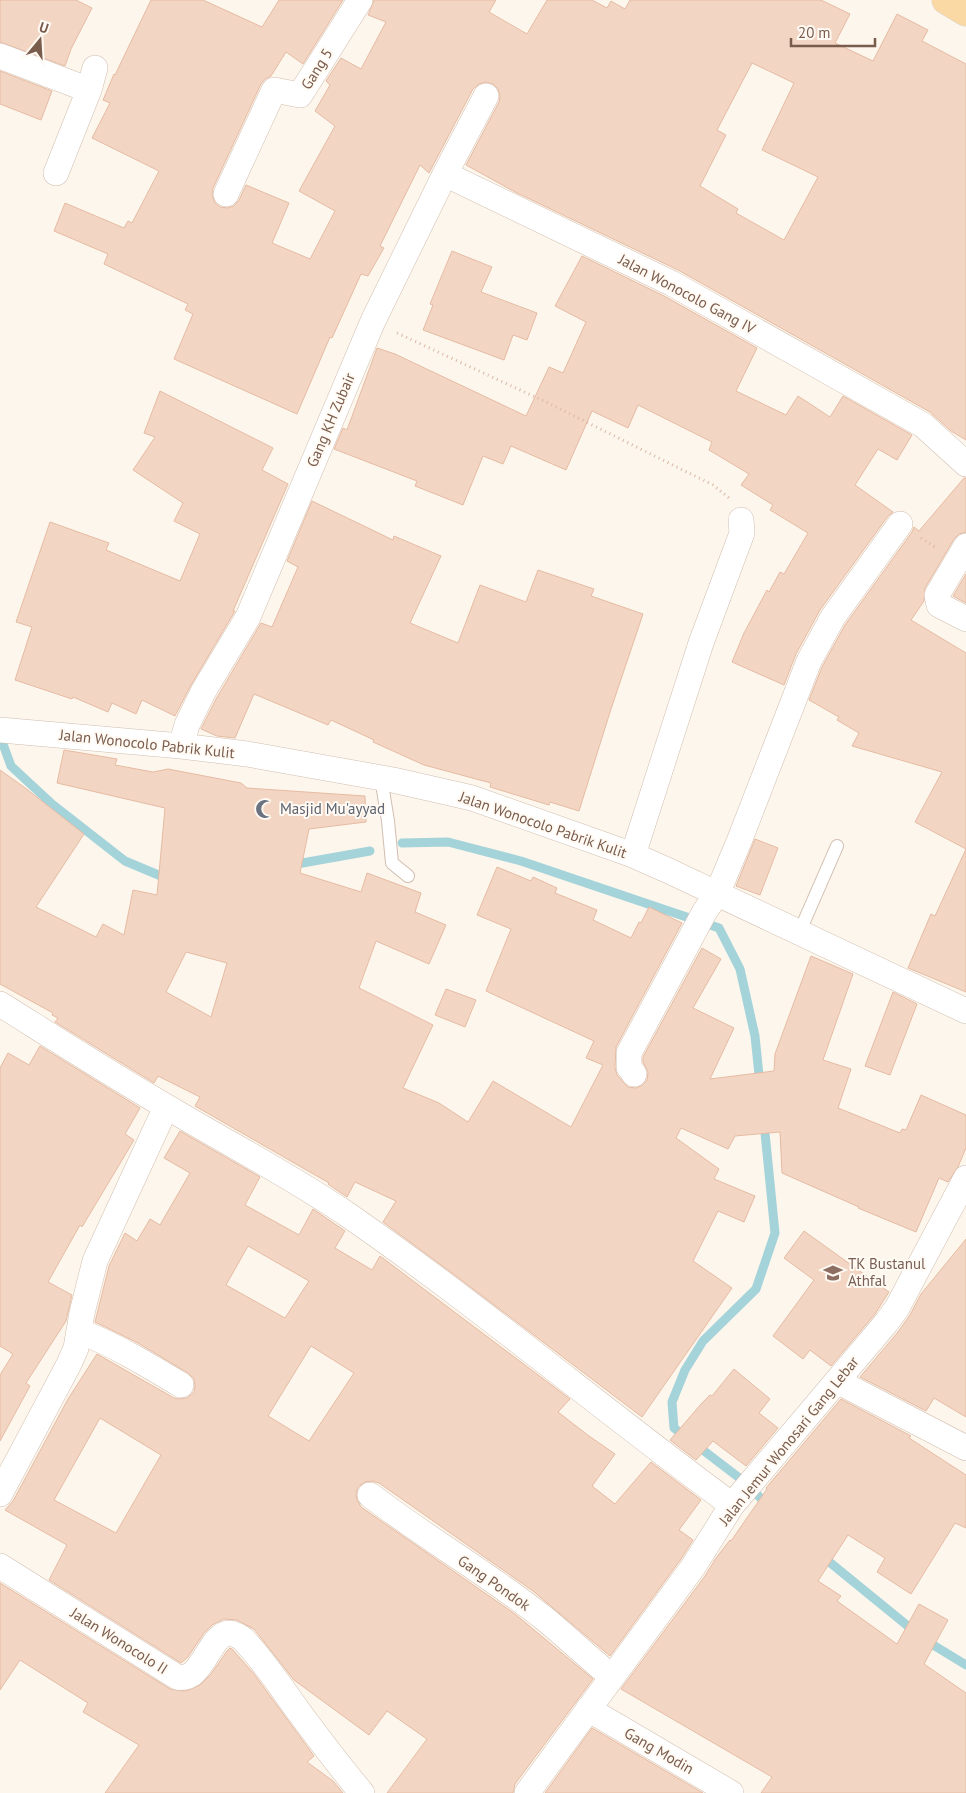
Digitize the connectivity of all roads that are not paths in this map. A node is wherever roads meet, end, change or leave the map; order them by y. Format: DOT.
graph roads {
  1 [pos="360,0"];
  2 [pos="946,0"];
  3 [pos="966,12"];
  4 [pos="0,56"];
  5 [pos="486,96"];
  6 [pos="56,172"];
  7 [pos="445,174"];
  8 [pos="226,194"];
  9 [pos="966,464"];
  10 [pos="741,520"];
  11 [pos="900,524"];
  12 [pos="961,554"];
  13 [pos="966,619"];
  14 [pos="1,730"];
  15 [pos="181,746"];
  16 [pos="381,778"];
  17 [pos="837,846"];
  18 [pos="632,855"];
  19 [pos="408,876"];
  20 [pos="711,902"];
  21 [pos="799,933"];
  22 [pos="0,1004"];
  23 [pos="966,1011"];
  24 [pos="634,1074"];
  25 [pos="166,1107"];
  26 [pos="966,1178"];
  27 [pos="79,1331"];
  28 [pos="837,1381"];
  29 [pos="181,1385"];
  30 [pos="966,1448"];
  31 [pos="0,1494"];
  32 [pos="742,1494"];
  33 [pos="370,1495"];
  34 [pos="0,1566"];
  35 [pos="612,1677"];
  36 [pos="588,1710"];
  37 [pos="362,1793"];
  38 [pos="527,1793"];
  39 [pos="731,1793"];
  1 -- 8 [label="street, Gang 5"];
  2 -- 3 [label="main road"];
  4 -- 6 [label="street"];
  5 -- 7 [label="street, Gang KH Zubair"];
  7 -- 9 [label="street, Jalan Wonocolo Gang IV"];
  7 -- 15 [label="street, Gang KH Zubair"];
  10 -- 18 [label="street"];
  11 -- 20 [label="street"];
  12 -- 13 [label="street"];
  14 -- 15 [label="street, Jalan Wonocolo Pabrik Kulit"];
  15 -- 16 [label="street, Jalan Wonocolo Pabrik Kulit"];
  16 -- 18 [label="street, Jalan Wonocolo Pabrik Kulit"];
  16 -- 19 [label="lane"];
  17 -- 21 [label="lane"];
  18 -- 20 [label="street, Jalan Wonocolo Pabrik Kulit"];
  20 -- 21 [label="street, Jalan Wonocolo Pabrik Kulit"];
  20 -- 24 [label="street"];
  21 -- 23 [label="street, Jalan Wonocolo Pabrik Kulit"];
  22 -- 25 [label="street"];
  25 -- 27 [label="street"];
  25 -- 32 [label="street"];
  26 -- 28 [label="street, Jalan Jemur Wonosari Gang Lebar"];
  27 -- 29 [label="street"];
  27 -- 31 [label="street"];
  28 -- 30 [label="street"];
  28 -- 32 [label="street, Jalan Jemur Wonosari Gang Lebar"];
  32 -- 35 [label="street, Jalan Jemur Wonosari Gang Lebar"];
  33 -- 35 [label="street, Gang Pondok"];
  34 -- 37 [label="street, Jalan Wonocolo II"];
  35 -- 36 [label="street, Jalan Jemur Wonosari Gang Lebar"];
  36 -- 38 [label="street, Jalan Jemur Wonosari Gang Lebar"];
  36 -- 39 [label="street, Gang Modin"];
}
